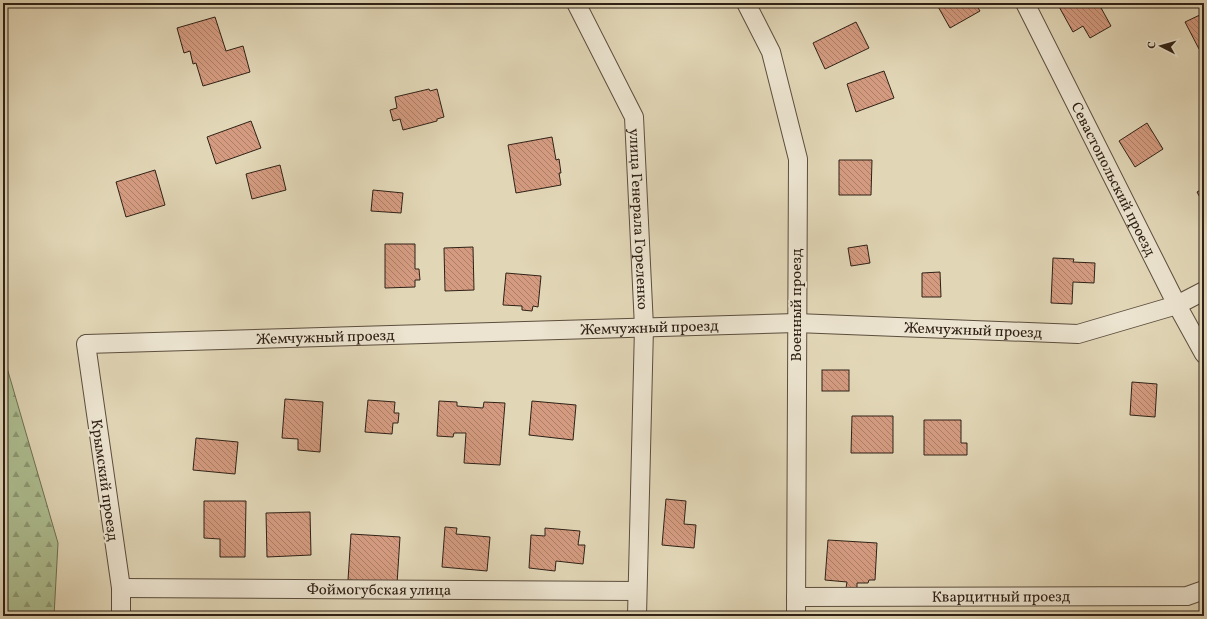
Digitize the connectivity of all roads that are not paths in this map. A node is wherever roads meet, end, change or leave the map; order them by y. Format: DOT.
graph roads {
  1 [pos="576,3"];
  2 [pos="746,3"];
  3 [pos="1025,3"];
  4 [pos="1204,291"];
  5 [pos="1177,305"];
  6 [pos="796,323"];
  7 [pos="644,327"];
  8 [pos="86,344"];
  9 [pos="1204,354"];
  10 [pos="121,588"];
  11 [pos="1204,590"];
  12 [pos="637,591"];
  13 [pos="796,597"];
  14 [pos="121,616"];
  15 [pos="637,616"];
  16 [pos="796,616"];
  1 -- 7 [label="street, улица Генерала Гореленко"];
  2 -- 6 [label="street, Военный проезд"];
  3 -- 5 [label="street, Севастопольский проезд"];
  4 -- 5 [label="street, Жемчужный проезд"];
  5 -- 6 [label="street, Жемчужный проезд"];
  5 -- 9 [label="street, Севастопольский проезд"];
  6 -- 7 [label="street, Жемчужный проезд"];
  6 -- 13 [label="street, Военный проезд"];
  7 -- 8 [label="street, Жемчужный проезд"];
  7 -- 12 [label="street, улица Генерала Гореленко"];
  8 -- 10 [label="street, Крымский проезд"];
  10 -- 12 [label="street, Фоймогубская улица"];
  10 -- 14 [label="street, Крымский проезд"];
  11 -- 13 [label="street, Кварцитный проезд"];
  12 -- 15 [label="street, улица Генерала Гореленко"];
  13 -- 16 [label="street, Военный проезд"];
}
